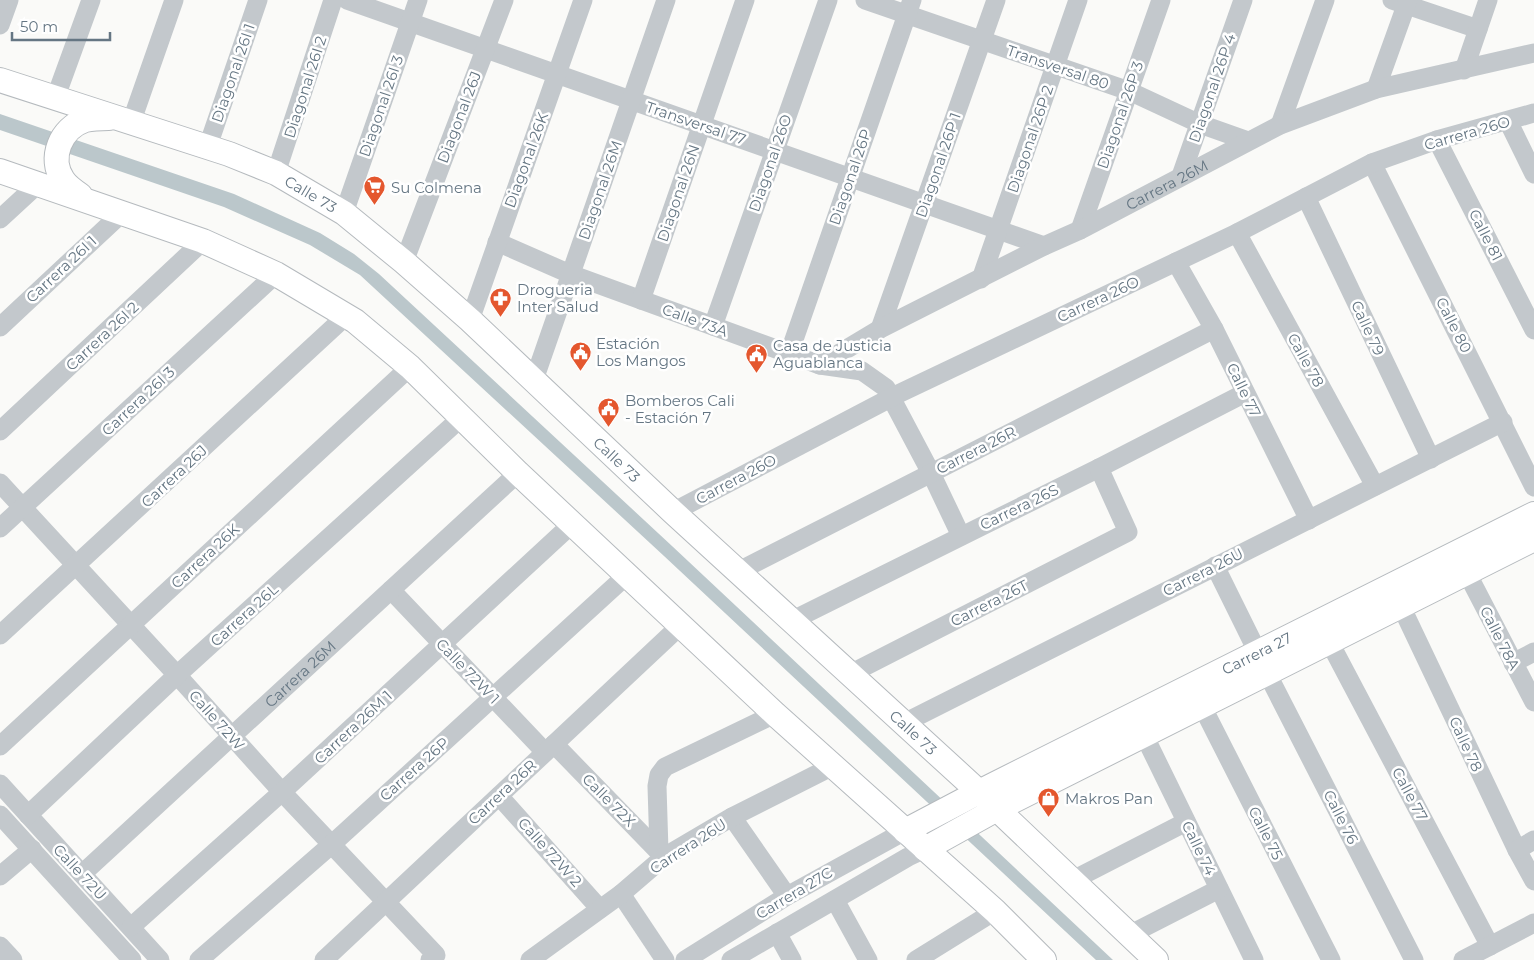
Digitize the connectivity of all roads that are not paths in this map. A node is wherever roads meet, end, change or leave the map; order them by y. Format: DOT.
graph roads {
  1 [pos="9,0"];
  2 [pos="91,0"];
  3 [pos="174,0"];
  4 [pos="258,0"];
  5 [pos="333,0"];
  6 [pos="347,0"];
  7 [pos="418,0"];
  8 [pos="504,0"];
  9 [pos="583,0"];
  10 [pos="666,0"];
  11 [pos="745,0"];
  12 [pos="828,0"];
  13 [pos="865,0"];
  14 [pos="996,0"];
  15 [pos="1078,0"];
  16 [pos="1161,0"];
  17 [pos="1243,0"];
  18 [pos="1324,0"];
  19 [pos="1488,0"];
  20 [pos="1402,2"];
  21 [pos="910,7"];
  22 [pos="410,22"];
  23 [pos="0,25"];
  24 [pos="1478,29"];
  25 [pos="982,40"];
  26 [pos="486,49"];
  27 [pos="1534,53"];
  28 [pos="1055,66"];
  29 [pos="1464,70"];
  30 [pos="557,74"];
  31 [pos="0,80"];
  32 [pos="1376,89"];
  33 [pos="1129,91"];
  34 [pos="55,99"];
  35 [pos="631,100"];
  36 [pos="1534,113"];
  37 [pos="121,120"];
  38 [pos="1508,121"];
  39 [pos="1200,124"];
  40 [pos="702,125"];
  41 [pos="1280,125"];
  42 [pos="1248,140"];
  43 [pos="1437,140"];
  44 [pos="208,146"];
  45 [pos="775,151"];
  46 [pos="1372,163"];
  47 [pos="0,171"];
  48 [pos="276,173"];
  49 [pos="1534,174"];
  50 [pos="1182,176"];
  51 [pos="850,178"];
  52 [pos="38,184"];
  53 [pos="1306,197"];
  54 [pos="88,201"];
  55 [pos="924,204"];
  56 [pos="122,212"];
  57 [pos="344,213"];
  58 [pos="0,219"];
  59 [pos="998,230"];
  60 [pos="1080,230"];
  61 [pos="1237,233"];
  62 [pos="203,241"];
  63 [pos="497,242"];
  64 [pos="1044,246"];
  65 [pos="404,262"];
  66 [pos="1176,262"];
  67 [pos="276,274"];
  68 [pos="570,274"];
  69 [pos="981,279"];
  70 [pos="641,300"];
  71 [pos="347,315"];
  72 [pos="470,320"];
  73 [pos="0,326"];
  74 [pos="713,326"];
  75 [pos="880,329"];
  76 [pos="1214,329"];
  77 [pos="1534,330"];
  78 [pos="789,354"];
  79 [pos="820,366"];
  80 [pos="410,367"];
  81 [pos="534,380"];
  82 [pos="1245,393"];
  83 [pos="892,398"];
  84 [pos="462,417"];
  85 [pos="1503,422"];
  86 [pos="0,431"];
  87 [pos="1430,458"];
  88 [pos="1099,468"];
  89 [pos="518,473"];
  90 [pos="931,473"];
  91 [pos="0,483"];
  92 [pos="1375,486"];
  93 [pos="1534,487"];
  94 [pos="22,507"];
  95 [pos="673,512"];
  96 [pos="1534,514"];
  97 [pos="1309,520"];
  98 [pos="572,524"];
  99 [pos="0,528"];
  100 [pos="961,536"];
  101 [pos="1534,539"];
  102 [pos="77,566"];
  103 [pos="1215,566"];
  104 [pos="739,571"];
  105 [pos="1467,573"];
  106 [pos="627,575"];
  107 [pos="391,590"];
  108 [pos="1401,606"];
  109 [pos="793,620"];
  110 [pos="129,625"];
  111 [pos="681,625"];
  112 [pos="0,635"];
  113 [pos="1330,643"];
  114 [pos="442,645"];
  115 [pos="1534,652"];
  116 [pos="1263,663"];
  117 [pos="1513,663"];
  118 [pos="850,674"];
  119 [pos="177,675"];
  120 [pos="494,698"];
  121 [pos="1534,702"];
  122 [pos="1202,706"];
  123 [pos="775,714"];
  124 [pos="904,723"];
  125 [pos="1144,735"];
  126 [pos="232,736"];
  127 [pos="0,746"];
  128 [pos="550,748"];
  129 [pos="833,766"];
  130 [pos="0,784"];
  131 [pos="282,792"];
  132 [pos="499,796"];
  133 [pos="969,797"];
  134 [pos="996,809"];
  135 [pos="0,815"];
  136 [pos="28,815"];
  137 [pos="732,817"];
  138 [pos="1186,822"];
  139 [pos="905,831"];
  140 [pos="1534,840"];
  141 [pos="331,845"];
  142 [pos="32,849"];
  143 [pos="925,849"];
  144 [pos="1516,850"];
  145 [pos="662,854"];
  146 [pos="82,874"];
  147 [pos="0,876"];
  148 [pos="1073,880"];
  149 [pos="1534,881"];
  150 [pos="1219,889"];
  151 [pos="621,894"];
  152 [pos="787,896"];
  153 [pos="835,900"];
  154 [pos="386,902"];
  155 [pos="600,909"];
  156 [pos="995,912"];
  157 [pos="1534,923"];
  158 [pos="131,927"];
  159 [pos="777,932"];
  160 [pos="1129,934"];
  161 [pos="0,946"];
  162 [pos="1490,946"];
  163 [pos="433,958"];
  164 [pos="13,960"];
  165 [pos="132,960"];
  166 [pos="160,960"];
  167 [pos="199,960"];
  168 [pos="324,960"];
  169 [pos="530,960"];
  170 [pos="665,960"];
  171 [pos="685,960"];
  172 [pos="731,960"];
  173 [pos="792,960"];
  174 [pos="868,960"];
  175 [pos="916,960"];
  176 [pos="1044,960"];
  177 [pos="1156,960"];
  178 [pos="1254,960"];
  179 [pos="1331,960"];
  180 [pos="1414,960"];
  181 [pos="1462,960"];
  1 -- 23 [label="street"];
  2 -- 34 [label="street"];
  3 -- 37 [label="street"];
  4 -- 44 [label="street, Diagonal 26I 1"];
  5 -- 48 [label="street, Diagonal 26I 2"];
  6 -- 22 [label="street, Transversal 77"];
  7 -- 22 [label="street, Diagonal 26I 3"];
  8 -- 26 [label="street, Diagonal 26J"];
  9 -- 30 [label="street, Diagonal 26K"];
  10 -- 35 [label="street, Diagonal 26M"];
  11 -- 40 [label="street, Diagonal 26N"];
  12 -- 45 [label="street, Diagonal 26O"];
  13 -- 21 [label="street, Transversal 80"];
  14 -- 25 [label="street, Diagonal 26P 1"];
  15 -- 28 [label="street, Diagonal 26P 2"];
  16 -- 33 [label="street, Diagonal 26P 3"];
  17 -- 39 [label="street, Diagonal 26P 4"];
  18 -- 41 [label="street"];
  19 -- 24 [label="street"];
  20 -- 24 [label="street"];
  20 -- 32 [label="street"];
  21 -- 25 [label="street, Transversal 80"];
  21 -- 51 [label="street, Diagonal 26P"];
  22 -- 26 [label="street, Transversal 77"];
  22 -- 57 [label="street, Diagonal 26I 3"];
  24 -- 29 [label="street"];
  25 -- 28 [label="street, Transversal 80"];
  25 -- 55 [label="street, Diagonal 26P 1"];
  26 -- 30 [label="street, Transversal 77"];
  26 -- 65 [label="street, Diagonal 26J"];
  27 -- 29 [label="street, Carrera 26M"];
  28 -- 33 [label="street, Transversal 80"];
  28 -- 59 [label="street, Diagonal 26P 2"];
  29 -- 32 [label="street, Carrera 26M"];
  30 -- 35 [label="street, Transversal 77"];
  30 -- 63 [label="street, Diagonal 26K"];
  31 -- 34 [label="main road, Calle 73"];
  32 -- 41 [label="street, Carrera 26M"];
  33 -- 39 [label="street, Transversal 80"];
  33 -- 60 [label="street, Diagonal 26P 3"];
  34 -- 37 [label="main road, Calle 73"];
  35 -- 40 [label="street, Transversal 77"];
  35 -- 68 [label="street, Diagonal 26M"];
  36 -- 38 [label="street, Carrera 26O"];
  37 -- 44 [label="main road, Calle 73"];
  37 -- 54 [label="main road"];
  38 -- 43 [label="street, Carrera 26O"];
  38 -- 49 [label="street"];
  39 -- 42 [label="street, Transversal 80"];
  39 -- 50 [label="street, Diagonal 26P 4"];
  40 -- 45 [label="street, Transversal 77"];
  40 -- 70 [label="street, Diagonal 26N"];
  41 -- 42 [label="street, Carrera 26M"];
  42 -- 50 [label="street, Carrera 26M"];
  43 -- 46 [label="street, Carrera 26O"];
  43 -- 77 [label="street, Calle 81"];
  44 -- 48 [label="main road, Calle 73"];
  45 -- 51 [label="street, Transversal 77"];
  45 -- 74 [label="street, Diagonal 26O"];
  46 -- 53 [label="street, Carrera 26O"];
  46 -- 85 [label="street, Calle 80"];
  47 -- 52 [label="main road"];
  48 -- 57 [label="main road, Calle 73"];
  50 -- 60 [label="street, Carrera 26M"];
  51 -- 55 [label="street, Transversal 77"];
  51 -- 78 [label="street, Diagonal 26P"];
  52 -- 54 [label="main road"];
  52 -- 58 [label="street"];
  53 -- 61 [label="street, Carrera 26O"];
  53 -- 87 [label="street, Calle 79"];
  54 -- 56 [label="main road"];
  55 -- 59 [label="street, Transversal 77"];
  55 -- 75 [label="street, Diagonal 26P 1"];
  56 -- 62 [label="main road"];
  56 -- 73 [label="street, Carrera 26I 1"];
  57 -- 65 [label="main road, Calle 73"];
  59 -- 64 [label="street, Transversal 77"];
  59 -- 69 [label="street, Diagonal 26P 2"];
  60 -- 64 [label="street, Carrera 26M"];
  61 -- 66 [label="street, Carrera 26O"];
  61 -- 92 [label="street, Calle 78"];
  62 -- 67 [label="main road"];
  62 -- 86 [label="street, Carrera 26I 2"];
  63 -- 68 [label="street, Calle 73A"];
  63 -- 72 [label="street, Diagonal 26K"];
  64 -- 69 [label="street, Carrera 26M"];
  65 -- 72 [label="main road, Calle 73"];
  66 -- 76 [label="street, Calle 77"];
  66 -- 83 [label="street, Carrera 26O"];
  67 -- 71 [label="main road"];
  67 -- 94 [label="street, Carrera 26I 3"];
  68 -- 70 [label="street, Calle 73A"];
  68 -- 81 [label="street, Diagonal 26M"];
  69 -- 75 [label="street, Carrera 26M"];
  70 -- 74 [label="street, Calle 73A"];
  71 -- 80 [label="main road"];
  71 -- 102 [label="street, Carrera 26J"];
  72 -- 81 [label="main road, Calle 73"];
  74 -- 78 [label="street, Calle 73A"];
  75 -- 79 [label="street, Carrera 26M"];
  76 -- 82 [label="street, Calle 77"];
  76 -- 90 [label="street, Carrera 26R"];
  78 -- 79 [label="street, Calle 73A"];
  79 -- 83 [label="street, Calle 73A"];
  80 -- 84 [label="main road"];
  80 -- 110 [label="street, Carrera 26K"];
  81 -- 95 [label="main road, Calle 73"];
  82 -- 88 [label="street, Carrera 26S"];
  82 -- 97 [label="street, Calle 77"];
  83 -- 90 [label="street"];
  83 -- 95 [label="street, Carrera 26O"];
  84 -- 89 [label="main road"];
  84 -- 119 [label="street, Carrera 26L"];
  85 -- 87 [label="street, Carrera 26U"];
  85 -- 93 [label="street, Calle 80"];
  87 -- 92 [label="street, Carrera 26U"];
  88 -- 100 [label="street, Carrera 26S"];
  88 -- 118 [label="street, Carrera 26T"];
  89 -- 98 [label="main road"];
  89 -- 107 [label="street, Carrera 26M"];
  90 -- 100 [label="street"];
  90 -- 104 [label="street, Carrera 26R"];
  91 -- 94 [label="street, Calle 72W"];
  92 -- 97 [label="street, Carrera 26U"];
  94 -- 99 [label="street, Carrera 26I 3"];
  94 -- 102 [label="street, Calle 72W"];
  95 -- 104 [label="main road, Calle 73"];
  96 -- 116 [label="main road, Carrera 27"];
  97 -- 103 [label="street, Carrera 26U"];
  98 -- 106 [label="main road"];
  98 -- 114 [label="street, Carrera 26M 1"];
  100 -- 109 [label="street, Carrera 26S"];
  101 -- 105 [label="main road, Carrera 27"];
  102 -- 110 [label="street, Calle 72W"];
  102 -- 112 [label="street, Carrera 26J"];
  103 -- 116 [label="street, Calle 76"];
  103 -- 124 [label="street, Carrera 26U"];
  104 -- 109 [label="main road, Calle 73"];
  105 -- 108 [label="main road, Carrera 27"];
  105 -- 117 [label="street, Calle 78A"];
  106 -- 111 [label="main road"];
  106 -- 120 [label="street, Carrera 26P"];
  107 -- 114 [label="street, Calle 72W 1"];
  107 -- 126 [label="street, Carrera 26M"];
  108 -- 113 [label="main road, Carrera 27"];
  108 -- 144 [label="street, Calle 78"];
  109 -- 118 [label="main road, Calle 73"];
  110 -- 119 [label="street, Calle 72W"];
  110 -- 127 [label="street, Carrera 26K"];
  111 -- 123 [label="main road"];
  111 -- 128 [label="street, Carrera 26R"];
  113 -- 116 [label="main road, Carrera 27"];
  113 -- 162 [label="street, Calle 77"];
  114 -- 120 [label="street, Calle 72W 1"];
  114 -- 131 [label="street, Carrera 26M 1"];
  115 -- 117 [label="street"];
  116 -- 122 [label="main road, Carrera 27"];
  116 -- 133 [label="main road, Carrera 27"];
  116 -- 180 [label="street, Calle 76"];
  117 -- 121 [label="street, Calle 78A"];
  118 -- 124 [label="main road, Calle 73"];
  119 -- 126 [label="street, Calle 72W"];
  119 -- 136 [label="street, Carrera 26L"];
  120 -- 128 [label="street, Calle 72W 1"];
  120 -- 141 [label="street, Carrera 26P"];
  122 -- 125 [label="main road, Carrera 27"];
  122 -- 179 [label="street, Calle 75"];
  123 -- 129 [label="main road"];
  123 -- 145 [label="street"];
  124 -- 133 [label="main road, Calle 73"];
  125 -- 134 [label="main road, Carrera 27"];
  125 -- 138 [label="street, Calle 74"];
  126 -- 131 [label="street, Calle 72W"];
  126 -- 146 [label="street, Carrera 26M"];
  128 -- 132 [label="street, Carrera 26R"];
  128 -- 145 [label="street, Calle 72X"];
  129 -- 137 [label="street, Carrera 26U"];
  129 -- 139 [label="main road"];
  130 -- 136 [label="street, Calle 72U"];
  131 -- 141 [label="street, Calle 72W"];
  131 -- 158 [label="street, Carrera 26M 1"];
  132 -- 154 [label="street, Carrera 26R"];
  132 -- 155 [label="street, Calle 72W 2"];
  133 -- 134 [label="main road, Calle 73"];
  133 -- 139 [label="main road"];
  134 -- 143 [label="main road"];
  134 -- 148 [label="main road, Calle 73"];
  135 -- 142 [label="street, Calle 72U"];
  136 -- 146 [label="street, Calle 72U"];
  137 -- 145 [label="street, Carrera 26U"];
  137 -- 152 [label="street"];
  138 -- 148 [label="street"];
  138 -- 150 [label="street, Calle 74"];
  139 -- 143 [label="main road"];
  139 -- 152 [label="street, Carrera 27C"];
  140 -- 144 [label="street"];
  141 -- 154 [label="street, Calle 72W"];
  141 -- 167 [label="street, Carrera 26P"];
  142 -- 147 [label="street"];
  142 -- 165 [label="street, Calle 72U"];
  143 -- 153 [label="street, Carrera 27C"];
  143 -- 156 [label="main road"];
  144 -- 149 [label="street, Calle 78"];
  145 -- 151 [label="street, Carrera 26U"];
  146 -- 158 [label="street, Calle 72U"];
  148 -- 160 [label="main road, Calle 73"];
  150 -- 160 [label="street"];
  150 -- 178 [label="street, Calle 74"];
  151 -- 155 [label="street, Carrera 26U"];
  151 -- 170 [label="street"];
  152 -- 171 [label="street, Carrera 27C"];
  153 -- 159 [label="street, Carrera 27C"];
  153 -- 174 [label="street"];
  154 -- 163 [label="street, Calle 72W"];
  154 -- 168 [label="street, Carrera 26R"];
  155 -- 169 [label="street, Carrera 26U"];
  156 -- 175 [label="street"];
  156 -- 176 [label="main road"];
  157 -- 162 [label="street"];
  158 -- 166 [label="street, Calle 72U"];
  159 -- 172 [label="street, Carrera 27C"];
  159 -- 173 [label="street"];
  160 -- 177 [label="main road, Calle 73"];
  161 -- 164 [label="street"];
  162 -- 181 [label="street"];
}
